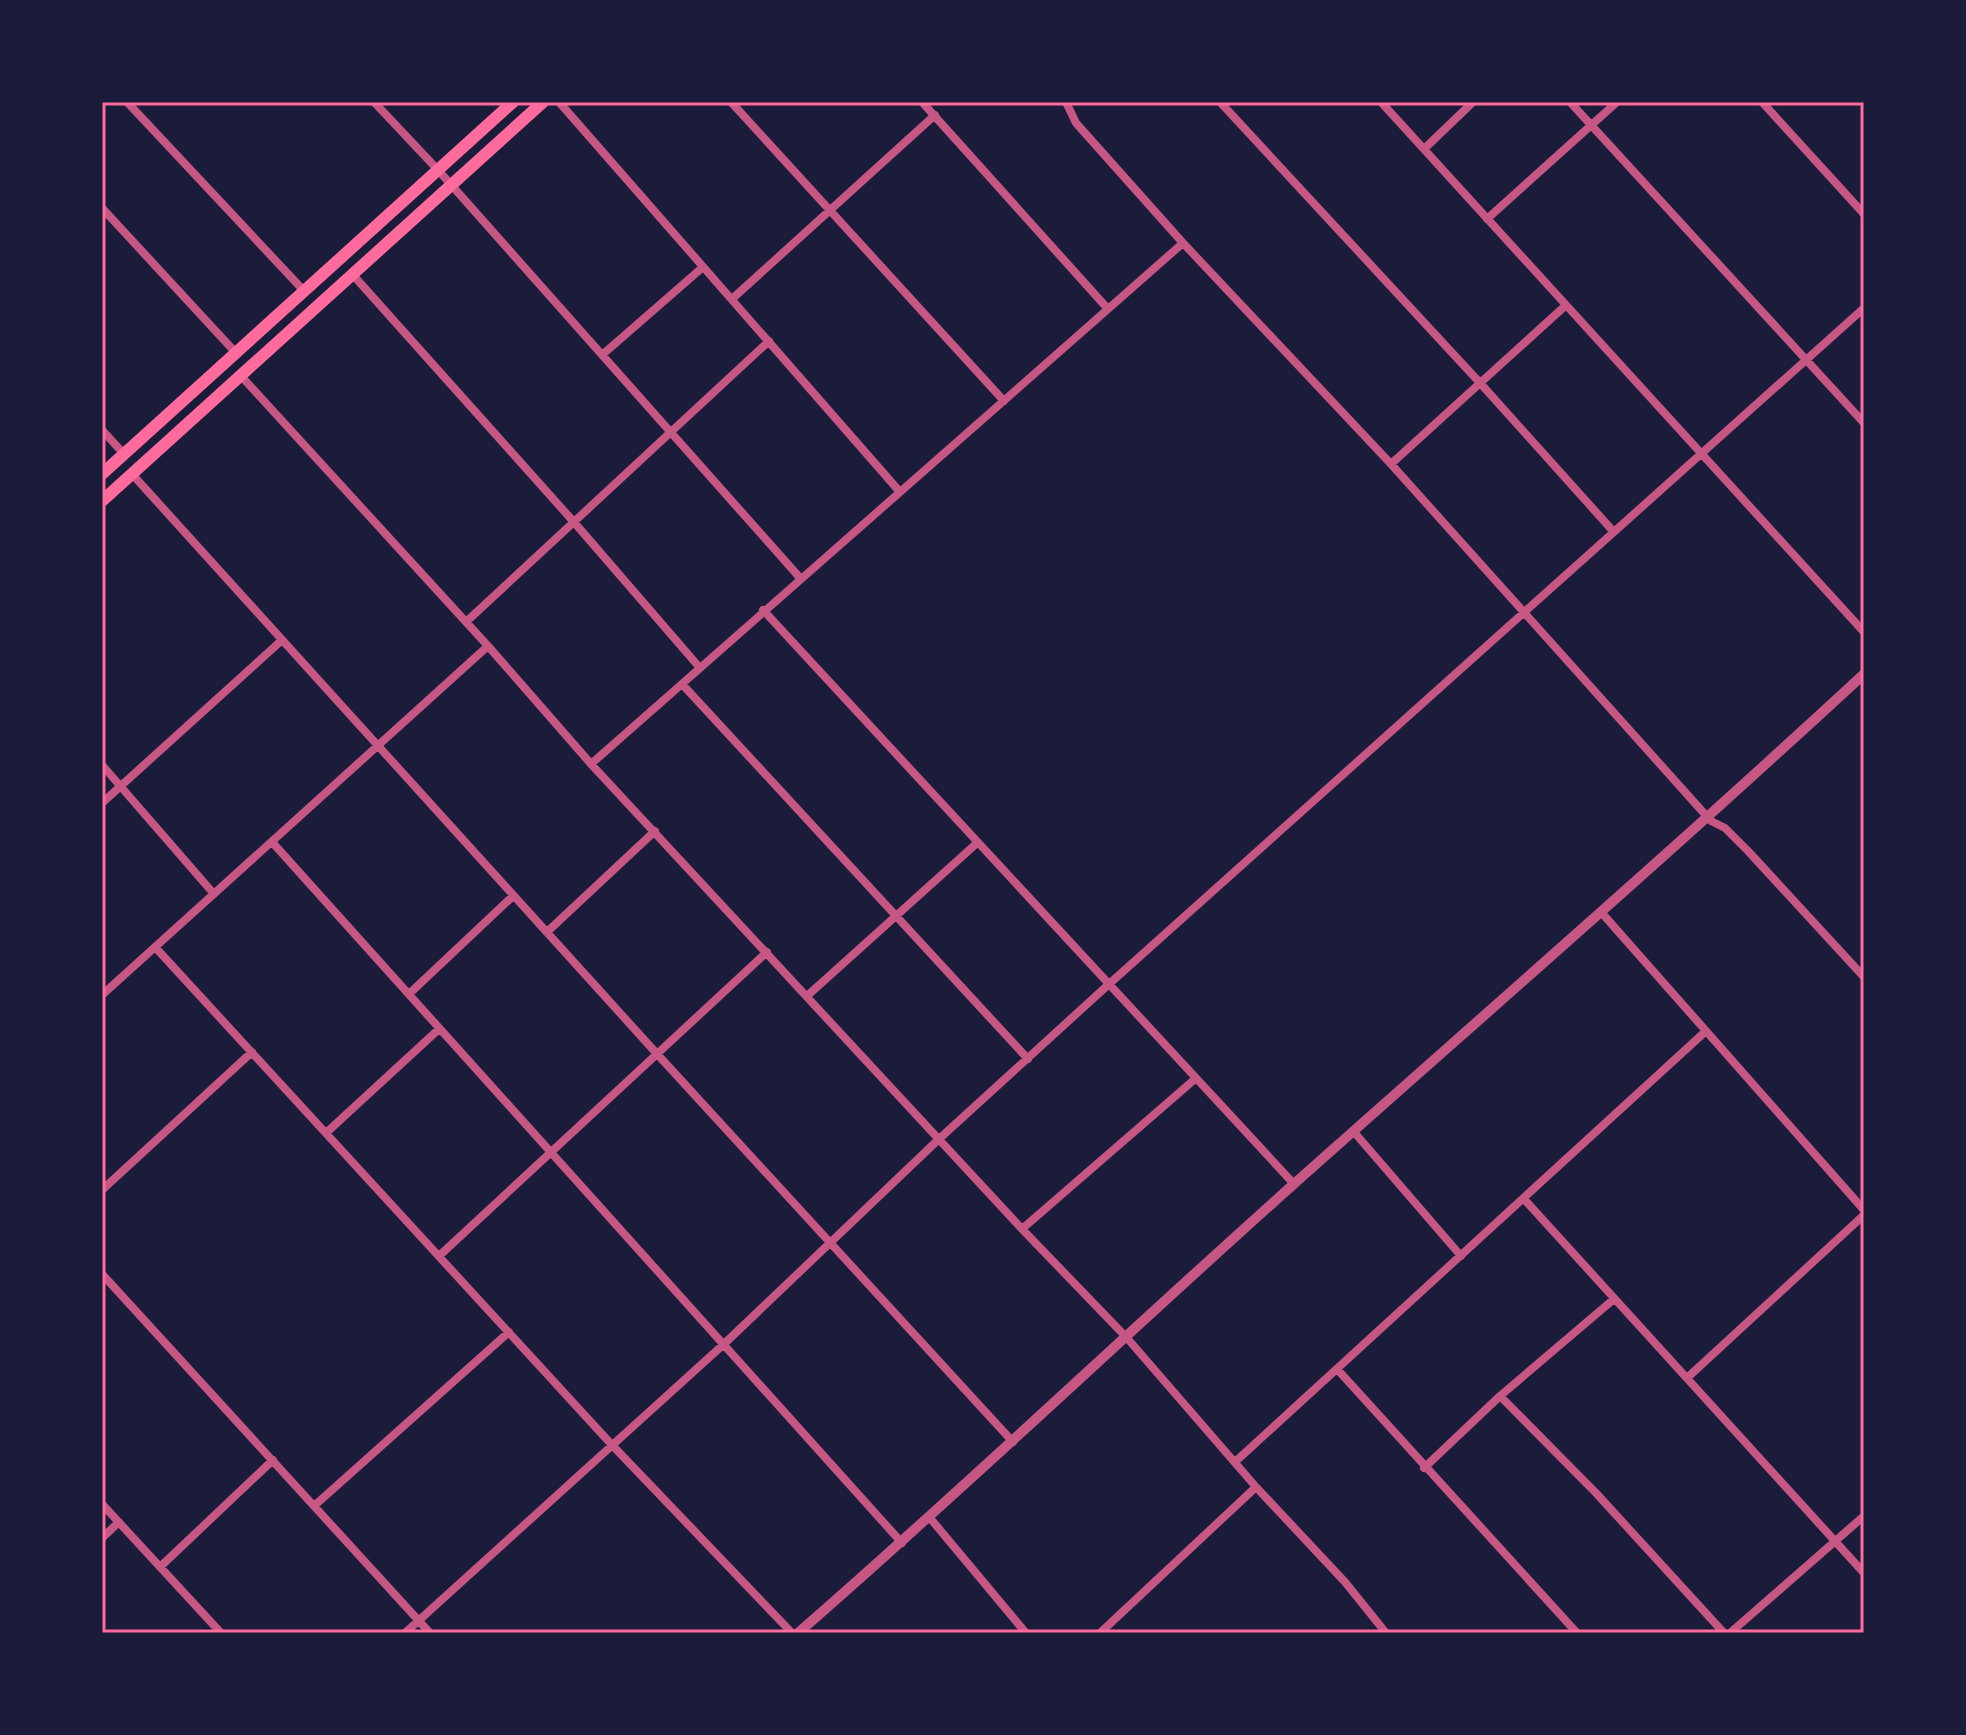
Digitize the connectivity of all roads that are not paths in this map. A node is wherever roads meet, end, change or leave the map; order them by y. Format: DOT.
graph roads {
  1 [pos="127,102"];
  2 [pos="374,102"];
  3 [pos="513,102"];
  4 [pos="543,102"];
  5 [pos="559,102"];
  6 [pos="731,102"];
  7 [pos="922,102"];
  8 [pos="1066,102"];
  9 [pos="1220,102"];
  10 [pos="1381,102"];
  11 [pos="1473,102"];
  12 [pos="1570,102"];
  13 [pos="1617,102"];
  14 [pos="1762,102"];
  15 [pos="935,115"];
  16 [pos="1591,125"];
  17 [pos="1424,149"];
  18 [pos="438,170"];
  19 [pos="450,185"];
  20 [pos="102,208"];
  21 [pos="830,211"];
  22 [pos="1864,214"];
  23 [pos="1487,219"];
  24 [pos="1183,243"];
  25 [pos="703,267"];
  26 [pos="353,275"];
  27 [pos="305,292"];
  28 [pos="732,299"];
  29 [pos="1565,306"];
  30 [pos="1864,308"];
  31 [pos="1108,309"];
  32 [pos="769,341"];
  33 [pos="236,353"];
  34 [pos="602,355"];
  35 [pos="1805,360"];
  36 [pos="242,377"];
  37 [pos="1481,384"];
  38 [pos="1004,401"];
  39 [pos="1864,423"];
  40 [pos="102,430"];
  41 [pos="670,431"];
  42 [pos="124,454"];
  43 [pos="1700,455"];
  44 [pos="1391,464"];
  45 [pos="102,474"];
  46 [pos="132,474"];
  47 [pos="900,492"];
  48 [pos="102,501"];
  49 [pos="573,521"];
  50 [pos="1613,531"];
  51 [pos="801,579"];
  52 [pos="763,610"];
  53 [pos="1524,612"];
  54 [pos="466,622"];
  55 [pos="1864,632"];
  56 [pos="282,640"];
  57 [pos="488,646"];
  58 [pos="700,668"];
  59 [pos="1864,674"];
  60 [pos="682,684"];
  61 [pos="378,746"];
  62 [pos="591,764"];
  63 [pos="102,765"];
  64 [pos="120,787"];
  65 [pos="102,803"];
  66 [pos="1708,818"];
  67 [pos="655,831"];
  68 [pos="272,842"];
  69 [pos="977,843"];
  70 [pos="214,894"];
  71 [pos="513,896"];
  72 [pos="1601,912"];
  73 [pos="896,916"];
  74 [pos="547,932"];
  75 [pos="155,947"];
  76 [pos="767,952"];
  77 [pos="1864,977"];
  78 [pos="1108,985"];
  79 [pos="409,994"];
  80 [pos="102,995"];
  81 [pos="807,996"];
  82 [pos="439,1029"];
  83 [pos="1706,1031"];
  84 [pos="252,1052"];
  85 [pos="658,1055"];
  86 [pos="1028,1059"];
  87 [pos="1195,1079"];
  88 [pos="1354,1132"];
  89 [pos="326,1133"];
  90 [pos="939,1139"];
  91 [pos="551,1152"];
  92 [pos="1294,1184"];
  93 [pos="102,1190"];
  94 [pos="1524,1199"];
  95 [pos="1864,1212"];
  96 [pos="1022,1229"];
  97 [pos="831,1242"];
  98 [pos="439,1256"];
  99 [pos="1461,1256"];
  100 [pos="103,1277"];
  101 [pos="1614,1299"];
  102 [pos="509,1332"];
  103 [pos="1127,1338"];
  104 [pos="724,1344"];
  105 [pos="1337,1369"];
  106 [pos="1687,1378"];
  107 [pos="1500,1396"];
  108 [pos="1013,1442"];
  109 [pos="612,1445"];
  110 [pos="273,1460"];
  111 [pos="1235,1462"];
  112 [pos="1424,1468"];
  113 [pos="1256,1487"];
  114 [pos="102,1504"];
  115 [pos="314,1506"];
  116 [pos="1864,1516"];
  117 [pos="930,1518"];
  118 [pos="119,1522"];
  119 [pos="102,1538"];
  120 [pos="1836,1542"];
  121 [pos="902,1543"];
  122 [pos="160,1567"];
  123 [pos="1864,1573"];
  124 [pos="418,1621"];
  125 [pos="221,1633"];
  126 [pos="405,1633"];
  127 [pos="430,1633"];
  128 [pos="792,1633"];
  129 [pos="798,1633"];
  130 [pos="1026,1633"];
  131 [pos="1100,1633"];
  132 [pos="1386,1633"];
  133 [pos="1577,1633"];
  134 [pos="1727,1633"];
  1 -- 27 [label="street"];
  2 -- 18 [label="street"];
  3 -- 18 [label="main road"];
  4 -- 19 [label="main road"];
  5 -- 25 [label="street"];
  6 -- 21 [label="street"];
  7 -- 15 [label="street"];
  8 -- 24 [label="street"];
  9 -- 37 [label="street"];
  10 -- 17 [label="street"];
  11 -- 17 [label="street"];
  12 -- 16 [label="street"];
  13 -- 16 [label="street"];
  14 -- 22 [label="street"];
  15 -- 21 [label="street"];
  15 -- 31 [label="street"];
  16 -- 23 [label="street"];
  16 -- 35 [label="street"];
  17 -- 23 [label="street"];
  18 -- 19 [label="street"];
  18 -- 27 [label="main road"];
  19 -- 26 [label="main road"];
  19 -- 34 [label="street"];
  20 -- 33 [label="street"];
  21 -- 28 [label="street"];
  21 -- 38 [label="street"];
  23 -- 29 [label="street"];
  24 -- 31 [label="street"];
  24 -- 44 [label="street"];
  25 -- 28 [label="street"];
  25 -- 34 [label="street"];
  26 -- 36 [label="main road"];
  26 -- 49 [label="street"];
  27 -- 33 [label="main road"];
  28 -- 32 [label="street"];
  29 -- 37 [label="street"];
  29 -- 43 [label="street"];
  30 -- 35 [label="street"];
  31 -- 38 [label="street"];
  32 -- 41 [label="street"];
  32 -- 47 [label="street"];
  33 -- 42 [label="main road"];
  34 -- 41 [label="street"];
  35 -- 39 [label="street"];
  35 -- 43 [label="street"];
  36 -- 46 [label="main road"];
  36 -- 54 [label="street"];
  37 -- 44 [label="street"];
  37 -- 50 [label="street"];
  38 -- 47 [label="street"];
  40 -- 42 [label="street"];
  41 -- 49 [label="street"];
  41 -- 51 [label="street"];
  42 -- 45 [label="main road"];
  43 -- 50 [label="street"];
  43 -- 55 [label="street"];
  44 -- 53 [label="street"];
  46 -- 48 [label="main road"];
  46 -- 56 [label="street"];
  47 -- 51 [label="street"];
  49 -- 54 [label="street"];
  49 -- 58 [label="street"];
  50 -- 53 [label="street"];
  51 -- 52 [label="street"];
  52 -- 58 [label="street"];
  52 -- 69 [label="street"];
  53 -- 66 [label="street"];
  53 -- 78 [label="street"];
  54 -- 57 [label="street"];
  56 -- 61 [label="street"];
  56 -- 64 [label="street"];
  57 -- 61 [label="street"];
  57 -- 62 [label="street"];
  58 -- 60 [label="street"];
  59 -- 66 [label="street"];
  60 -- 62 [label="street"];
  60 -- 73 [label="street"];
  61 -- 68 [label="street"];
  61 -- 71 [label="street"];
  62 -- 67 [label="street"];
  63 -- 64 [label="street"];
  64 -- 65 [label="street"];
  64 -- 70 [label="street"];
  66 -- 72 [label="street"];
  66 -- 77 [label="street"];
  67 -- 74 [label="street"];
  67 -- 76 [label="street"];
  68 -- 70 [label="street"];
  68 -- 79 [label="street"];
  69 -- 73 [label="street"];
  69 -- 78 [label="street"];
  70 -- 75 [label="street"];
  71 -- 74 [label="street"];
  71 -- 79 [label="street"];
  72 -- 83 [label="street"];
  72 -- 88 [label="street"];
  73 -- 81 [label="street"];
  73 -- 86 [label="street"];
  74 -- 85 [label="street"];
  75 -- 80 [label="street"];
  75 -- 84 [label="street"];
  76 -- 81 [label="street"];
  76 -- 85 [label="street"];
  78 -- 86 [label="street"];
  78 -- 87 [label="street"];
  79 -- 82 [label="street"];
  81 -- 90 [label="street"];
  82 -- 89 [label="street"];
  82 -- 91 [label="street"];
  83 -- 94 [label="street"];
  83 -- 95 [label="street"];
  84 -- 89 [label="street"];
  84 -- 93 [label="street"];
  85 -- 91 [label="street"];
  85 -- 97 [label="street"];
  86 -- 90 [label="street"];
  87 -- 92 [label="street"];
  87 -- 96 [label="street"];
  88 -- 92 [label="street"];
  88 -- 99 [label="street"];
  89 -- 98 [label="street"];
  90 -- 96 [label="street"];
  90 -- 97 [label="street"];
  91 -- 98 [label="street"];
  91 -- 104 [label="street"];
  92 -- 103 [label="street"];
  94 -- 99 [label="street"];
  94 -- 101 [label="street"];
  95 -- 106 [label="street"];
  96 -- 103 [label="street"];
  97 -- 104 [label="street"];
  97 -- 108 [label="street"];
  98 -- 102 [label="street"];
  99 -- 105 [label="street"];
  100 -- 110 [label="street"];
  101 -- 106 [label="street"];
  101 -- 107 [label="street"];
  102 -- 109 [label="street"];
  102 -- 115 [label="street"];
  103 -- 108 [label="street"];
  103 -- 111 [label="street"];
  104 -- 109 [label="street"];
  104 -- 121 [label="street"];
  105 -- 111 [label="street"];
  105 -- 112 [label="street"];
  106 -- 120 [label="street"];
  107 -- 112 [label="street"];
  107 -- 134 [label="street"];
  108 -- 117 [label="street"];
  109 -- 124 [label="street"];
  109 -- 128 [label="street"];
  110 -- 115 [label="street"];
  110 -- 122 [label="street"];
  111 -- 113 [label="street"];
  112 -- 133 [label="street"];
  113 -- 131 [label="street"];
  113 -- 132 [label="street"];
  114 -- 118 [label="street"];
  115 -- 124 [label="street"];
  116 -- 120 [label="street"];
  117 -- 121 [label="street"];
  117 -- 130 [label="street"];
  118 -- 119 [label="street"];
  118 -- 122 [label="street"];
  120 -- 123 [label="street"];
  120 -- 134 [label="street"];
  121 -- 129 [label="street"];
  122 -- 125 [label="street"];
  124 -- 126 [label="street"];
  124 -- 127 [label="street"];
}
